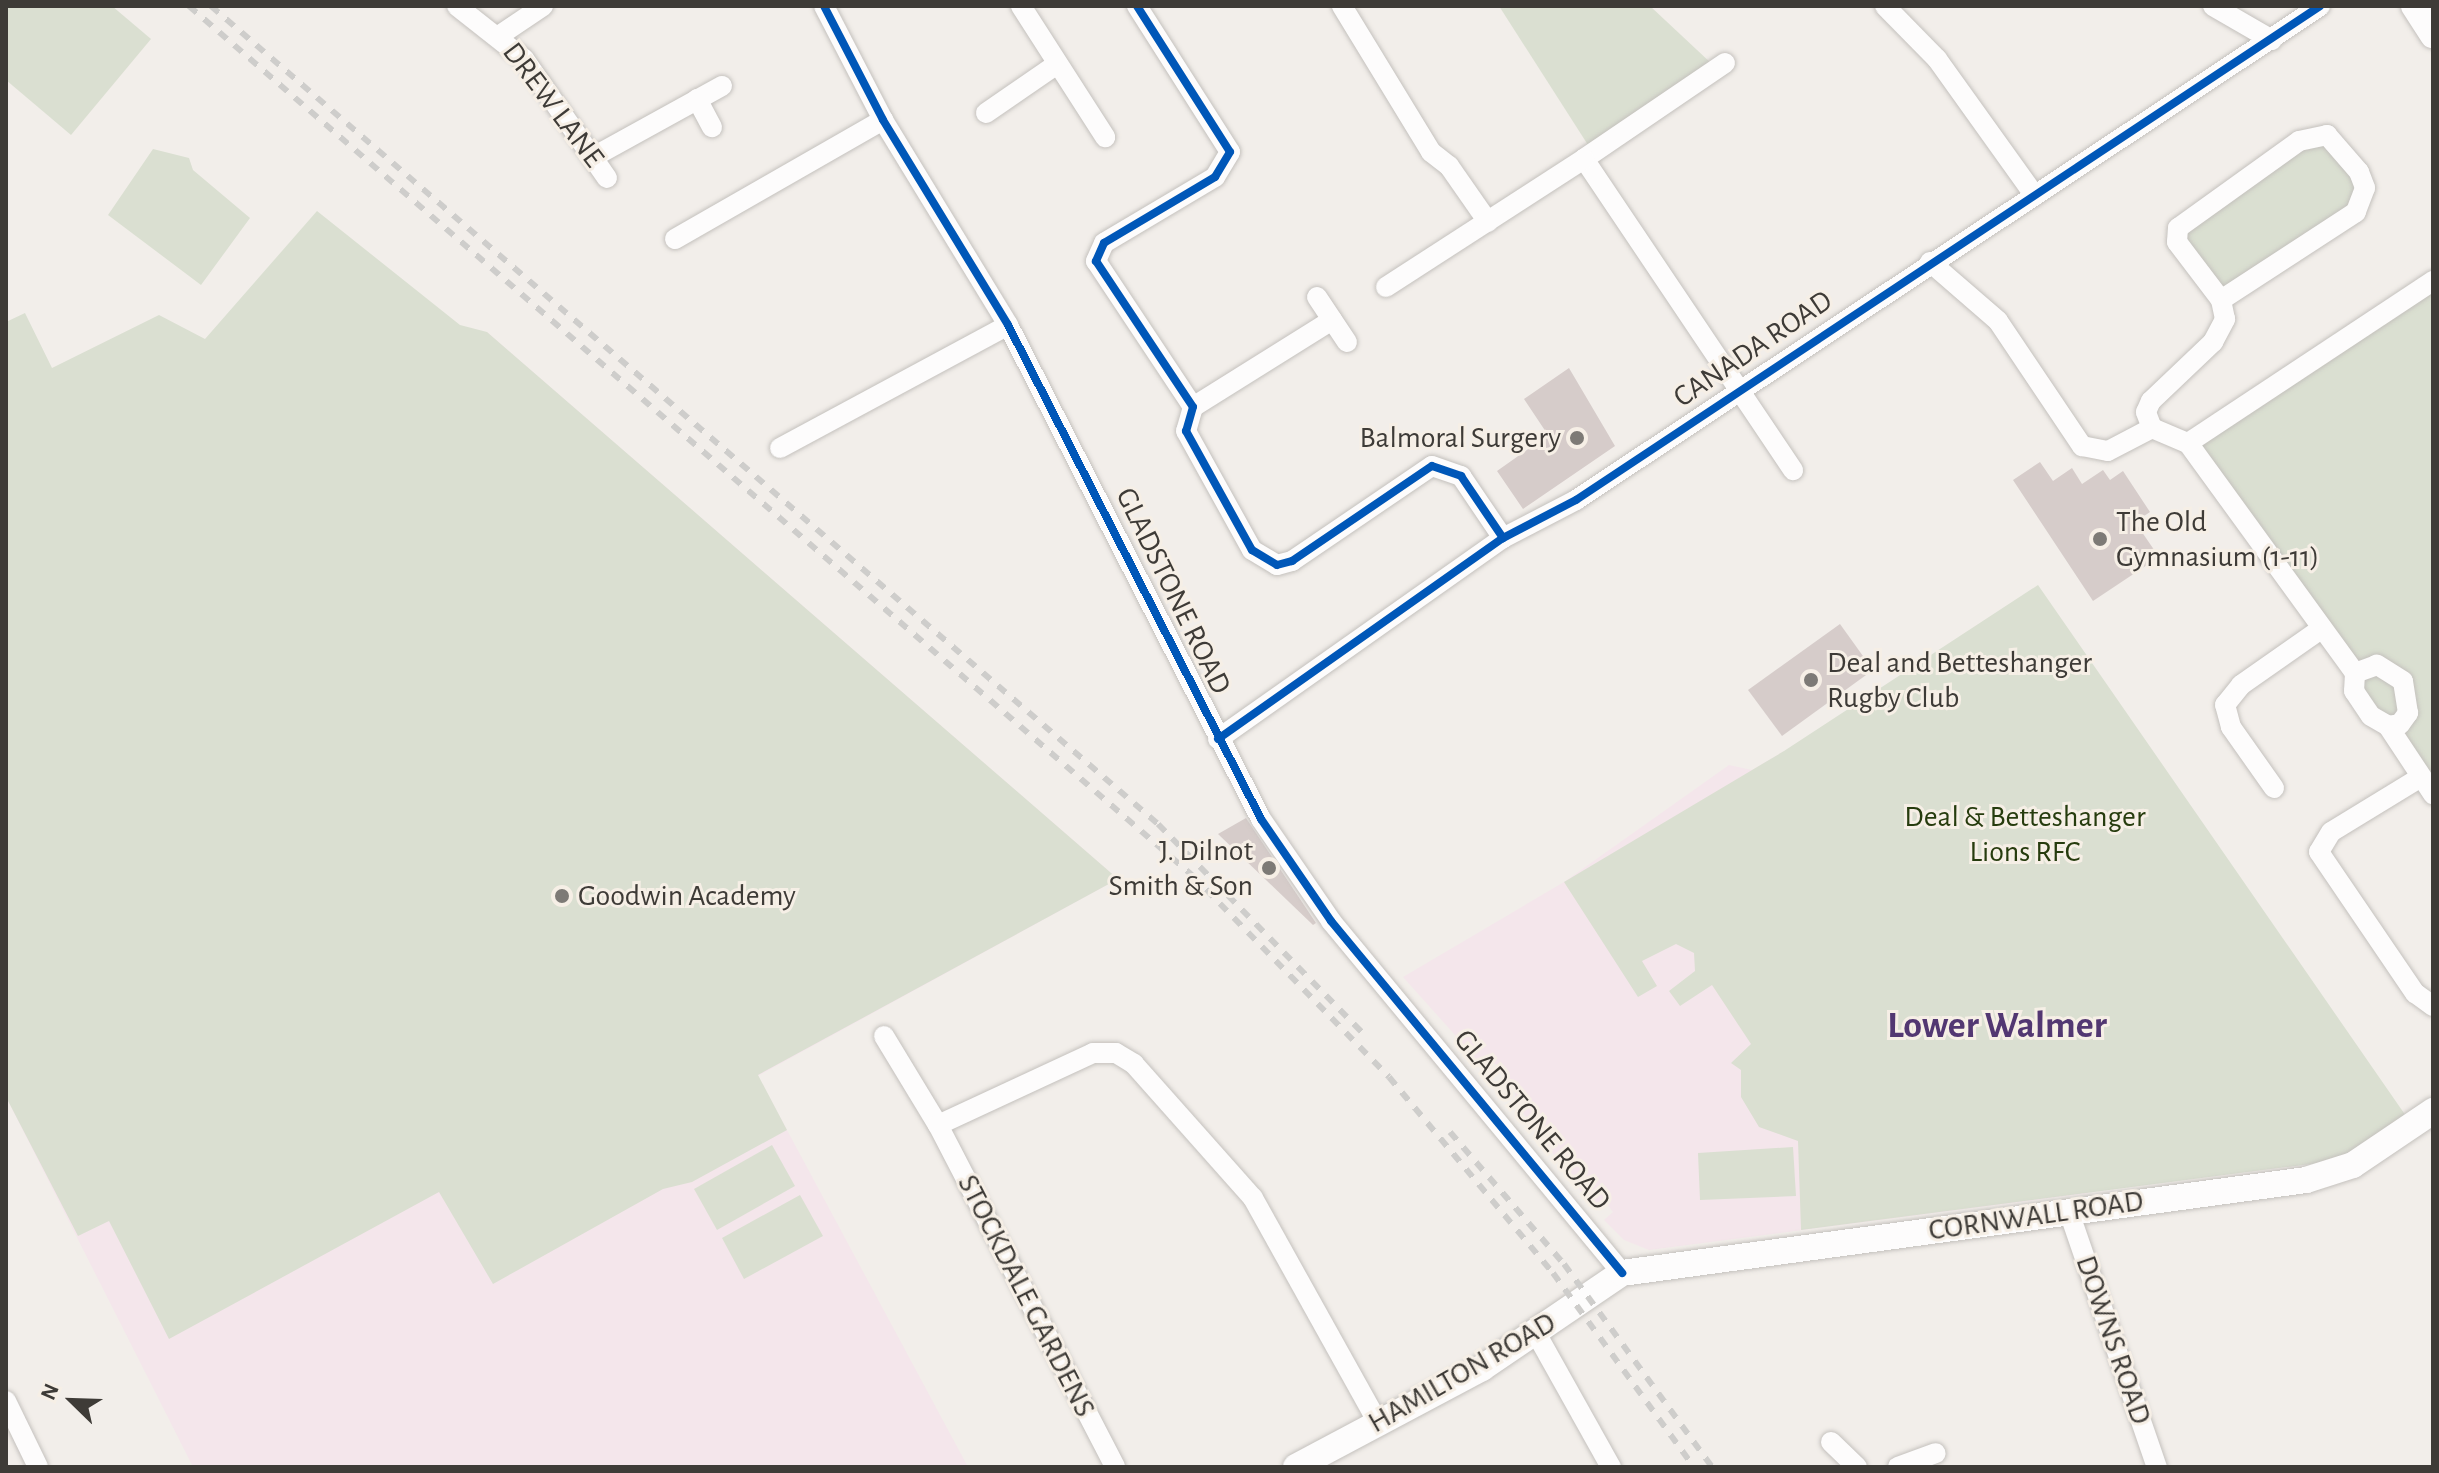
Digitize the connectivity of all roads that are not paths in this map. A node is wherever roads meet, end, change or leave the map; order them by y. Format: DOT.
graph roads {
  1 [pos="457,6"];
  2 [pos="543,6"];
  3 [pos="824,6"];
  4 [pos="1021,6"];
  5 [pos="1137,6"];
  6 [pos="1342,6"];
  7 [pos="1885,6"];
  8 [pos="2213,6"];
  9 [pos="2320,6"];
  10 [pos="2414,6"];
  11 [pos="500,35"];
  12 [pos="2433,35"];
  13 [pos="2272,40"];
  14 [pos="1725,63"];
  15 [pos="1057,64"];
  16 [pos="722,86"];
  17 [pos="697,99"];
  18 [pos="986,113"];
  19 [pos="883,120"];
  20 [pos="712,127"];
  21 [pos="1105,137"];
  22 [pos="595,156"];
  23 [pos="1584,159"];
  24 [pos="607,178"];
  25 [pos="2035,196"];
  26 [pos="1488,222"];
  27 [pos="675,239"];
  28 [pos="1930,262"];
  29 [pos="2433,281"];
  30 [pos="1386,287"];
  31 [pos="1317,297"];
  32 [pos="2221,300"];
  33 [pos="1332,320"];
  34 [pos="1008,325"];
  35 [pos="1347,342"];
  36 [pos="1739,387"];
  37 [pos="1193,407"];
  38 [pos="2152,428"];
  39 [pos="2188,443"];
  40 [pos="780,448"];
  41 [pos="1793,470"];
  42 [pos="1503,538"];
  43 [pos="2321,629"];
  44 [pos="2355,673"];
  45 [pos="2388,726"];
  46 [pos="1218,739"];
  47 [pos="2427,786"];
  48 [pos="2274,788"];
  49 [pos="2433,1006"];
  50 [pos="884,1036"];
  51 [pos="2433,1111"];
  52 [pos="938,1125"];
  53 [pos="2069,1212"];
  54 [pos="1622,1273"];
  55 [pos="1536,1333"];
  56 [pos="6,1401"];
  57 [pos="1378,1423"];
  58 [pos="1831,1442"];
  59 [pos="1936,1453"];
  60 [pos="38,1467"];
  61 [pos="1115,1467"];
  62 [pos="1296,1467"];
  63 [pos="1611,1467"];
  64 [pos="1857,1467"];
  65 [pos="1898,1467"];
  66 [pos="2157,1467"];
  1 -- 11 [label="street, DREW LANE"];
  2 -- 11 [label="street"];
  3 -- 19 [label="street, GLADSTONE ROAD"];
  4 -- 15 [label="street"];
  5 -- 37 [label="street"];
  6 -- 26 [label="street"];
  7 -- 25 [label="street"];
  8 -- 13 [label="street"];
  9 -- 13 [label="street, CANADA ROAD"];
  10 -- 12 [label="main road"];
  11 -- 22 [label="street, DREW LANE"];
  13 -- 25 [label="street, CANADA ROAD"];
  14 -- 23 [label="street"];
  15 -- 18 [label="street"];
  15 -- 21 [label="street"];
  16 -- 17 [label="street"];
  17 -- 20 [label="street"];
  17 -- 22 [label="street"];
  19 -- 27 [label="street"];
  19 -- 34 [label="street, GLADSTONE ROAD"];
  22 -- 24 [label="street, DREW LANE"];
  23 -- 26 [label="street"];
  23 -- 36 [label="street"];
  25 -- 28 [label="street, CANADA ROAD"];
  26 -- 30 [label="street"];
  28 -- 36 [label="street, CANADA ROAD"];
  28 -- 38 [label="street"];
  29 -- 39 [label="street"];
  31 -- 33 [label="street"];
  32 -- 32 [label="street"];
  32 -- 38 [label="street"];
  33 -- 35 [label="street"];
  33 -- 37 [label="street"];
  34 -- 40 [label="street"];
  34 -- 46 [label="street, GLADSTONE ROAD"];
  36 -- 41 [label="street"];
  36 -- 42 [label="street, CANADA ROAD"];
  37 -- 42 [label="street"];
  38 -- 39 [label="street"];
  39 -- 43 [label="street"];
  42 -- 46 [label="street, CANADA ROAD"];
  43 -- 44 [label="street"];
  43 -- 48 [label="street"];
  44 -- 45 [label="street"];
  44 -- 45 [label="street"];
  45 -- 47 [label="street"];
  46 -- 54 [label="street, GLADSTONE ROAD"];
  47 -- 49 [label="street"];
  50 -- 52 [label="street, STOCKDALE GARDENS"];
  51 -- 53 [label="main road, CORNWALL ROAD"];
  52 -- 57 [label="street"];
  52 -- 61 [label="street, STOCKDALE GARDENS"];
  53 -- 54 [label="main road, CORNWALL ROAD"];
  53 -- 66 [label="street, DOWNS ROAD"];
  54 -- 55 [label="main road, HAMILTON ROAD"];
  55 -- 57 [label="main road, HAMILTON ROAD"];
  55 -- 63 [label="street"];
  56 -- 60 [label="street"];
  57 -- 62 [label="main road, HAMILTON ROAD"];
  58 -- 64 [label="street"];
  59 -- 65 [label="street"];
}
